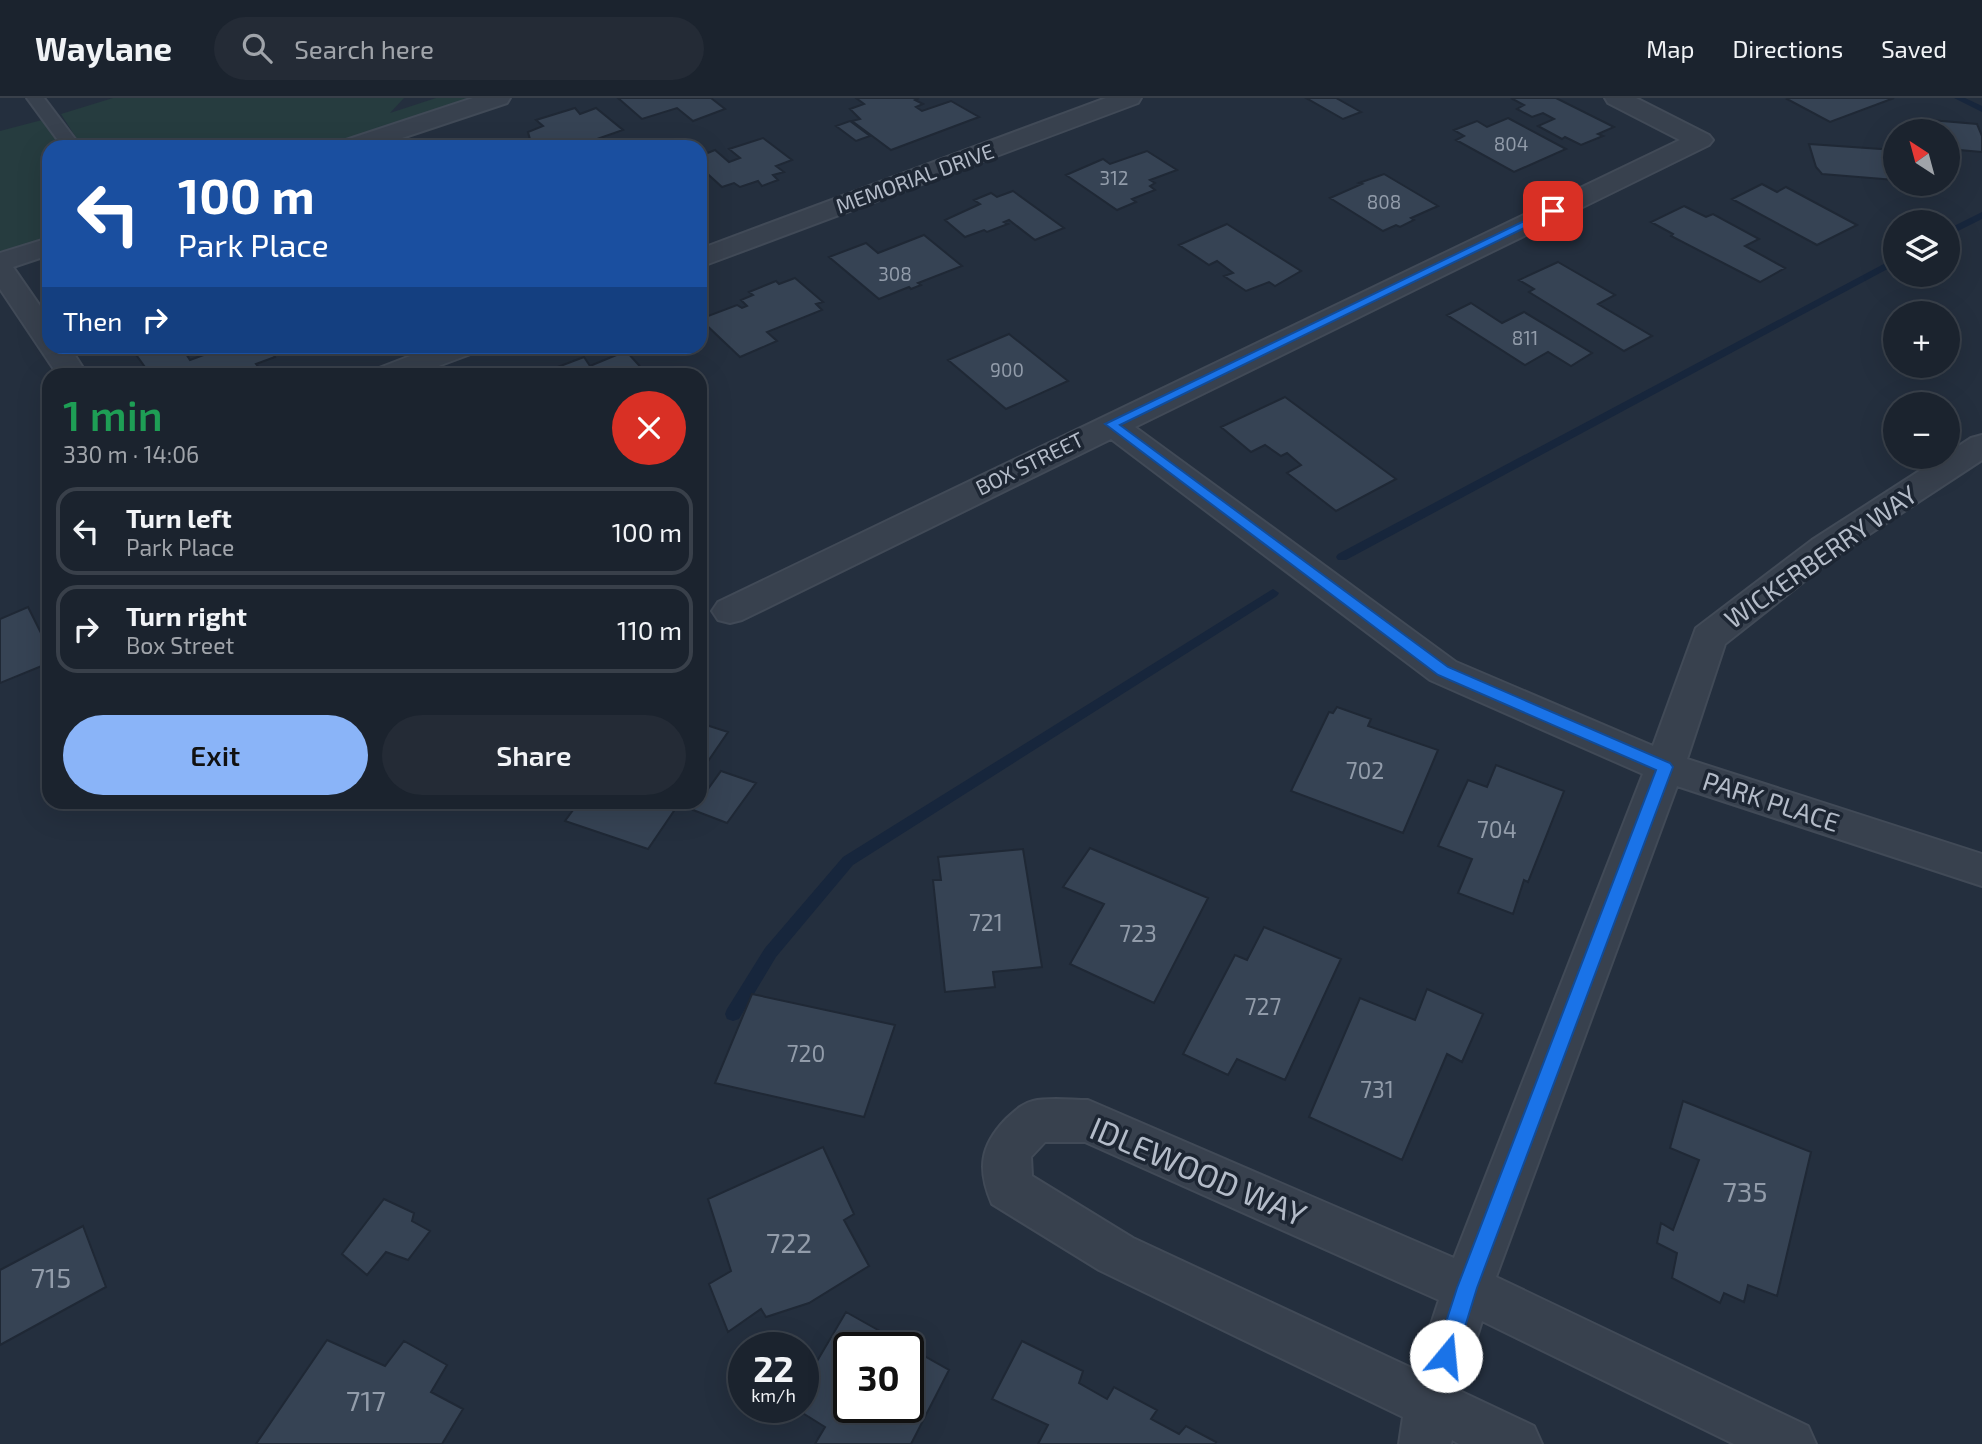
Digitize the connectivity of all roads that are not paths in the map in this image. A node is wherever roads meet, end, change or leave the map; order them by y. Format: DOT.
graph roads {
  1 [pos="35,98"];
  2 [pos="498,98"];
  3 [pos="1049,98"];
  4 [pos="1129,98"];
  5 [pos="1617,98"];
  6 [pos="1079,118"];
  7 [pos="67,140"];
  8 [pos="370,140"];
  9 [pos="42,249"];
  10 [pos="707,256"];
  11 [pos="0,265"];
  12 [pos="42,329"];
  13 [pos="444,354"];
  14 [pos="406,368"];
  15 [pos="1111,424"];
  16 [pos="1982,445"];
  17 [pos="730,611"];
  18 [pos="1665,767"];
  19 [pos="1982,870"];
  20 [pos="1467,1288"];
  21 [pos="1428,1423"];
  22 [pos="1516,1444"];
  23 [pos="1790,1444"];
  1 -- 7 [label="lane"];
  2 -- 8 [label="street"];
  3 -- 6 [label="street"];
  4 -- 6 [label="street, MEMORIAL DRIVE"];
  5 -- 15 [label="street, BOX STREET"];
  6 -- 10 [label="street, MEMORIAL DRIVE"];
  9 -- 11 [label="street"];
  11 -- 12 [label="street"];
  13 -- 14 [label="street"];
  15 -- 17 [label="street, BOX STREET"];
  15 -- 18 [label="street, PARK PLACE"];
  16 -- 18 [label="street, WICKERBERRY WAY"];
  18 -- 19 [label="street, PARK PLACE"];
  18 -- 20 [label="street, WICKERBERRY WAY"];
  20 -- 21 [label="street, WICKERBERRY WAY"];
  20 -- 21 [label="street, IDLEWOOD WAY"];
  20 -- 23 [label="street, IDLEWOOD WAY"];
  21 -- 22 [label="street, IDLEWOOD WAY"];
}
